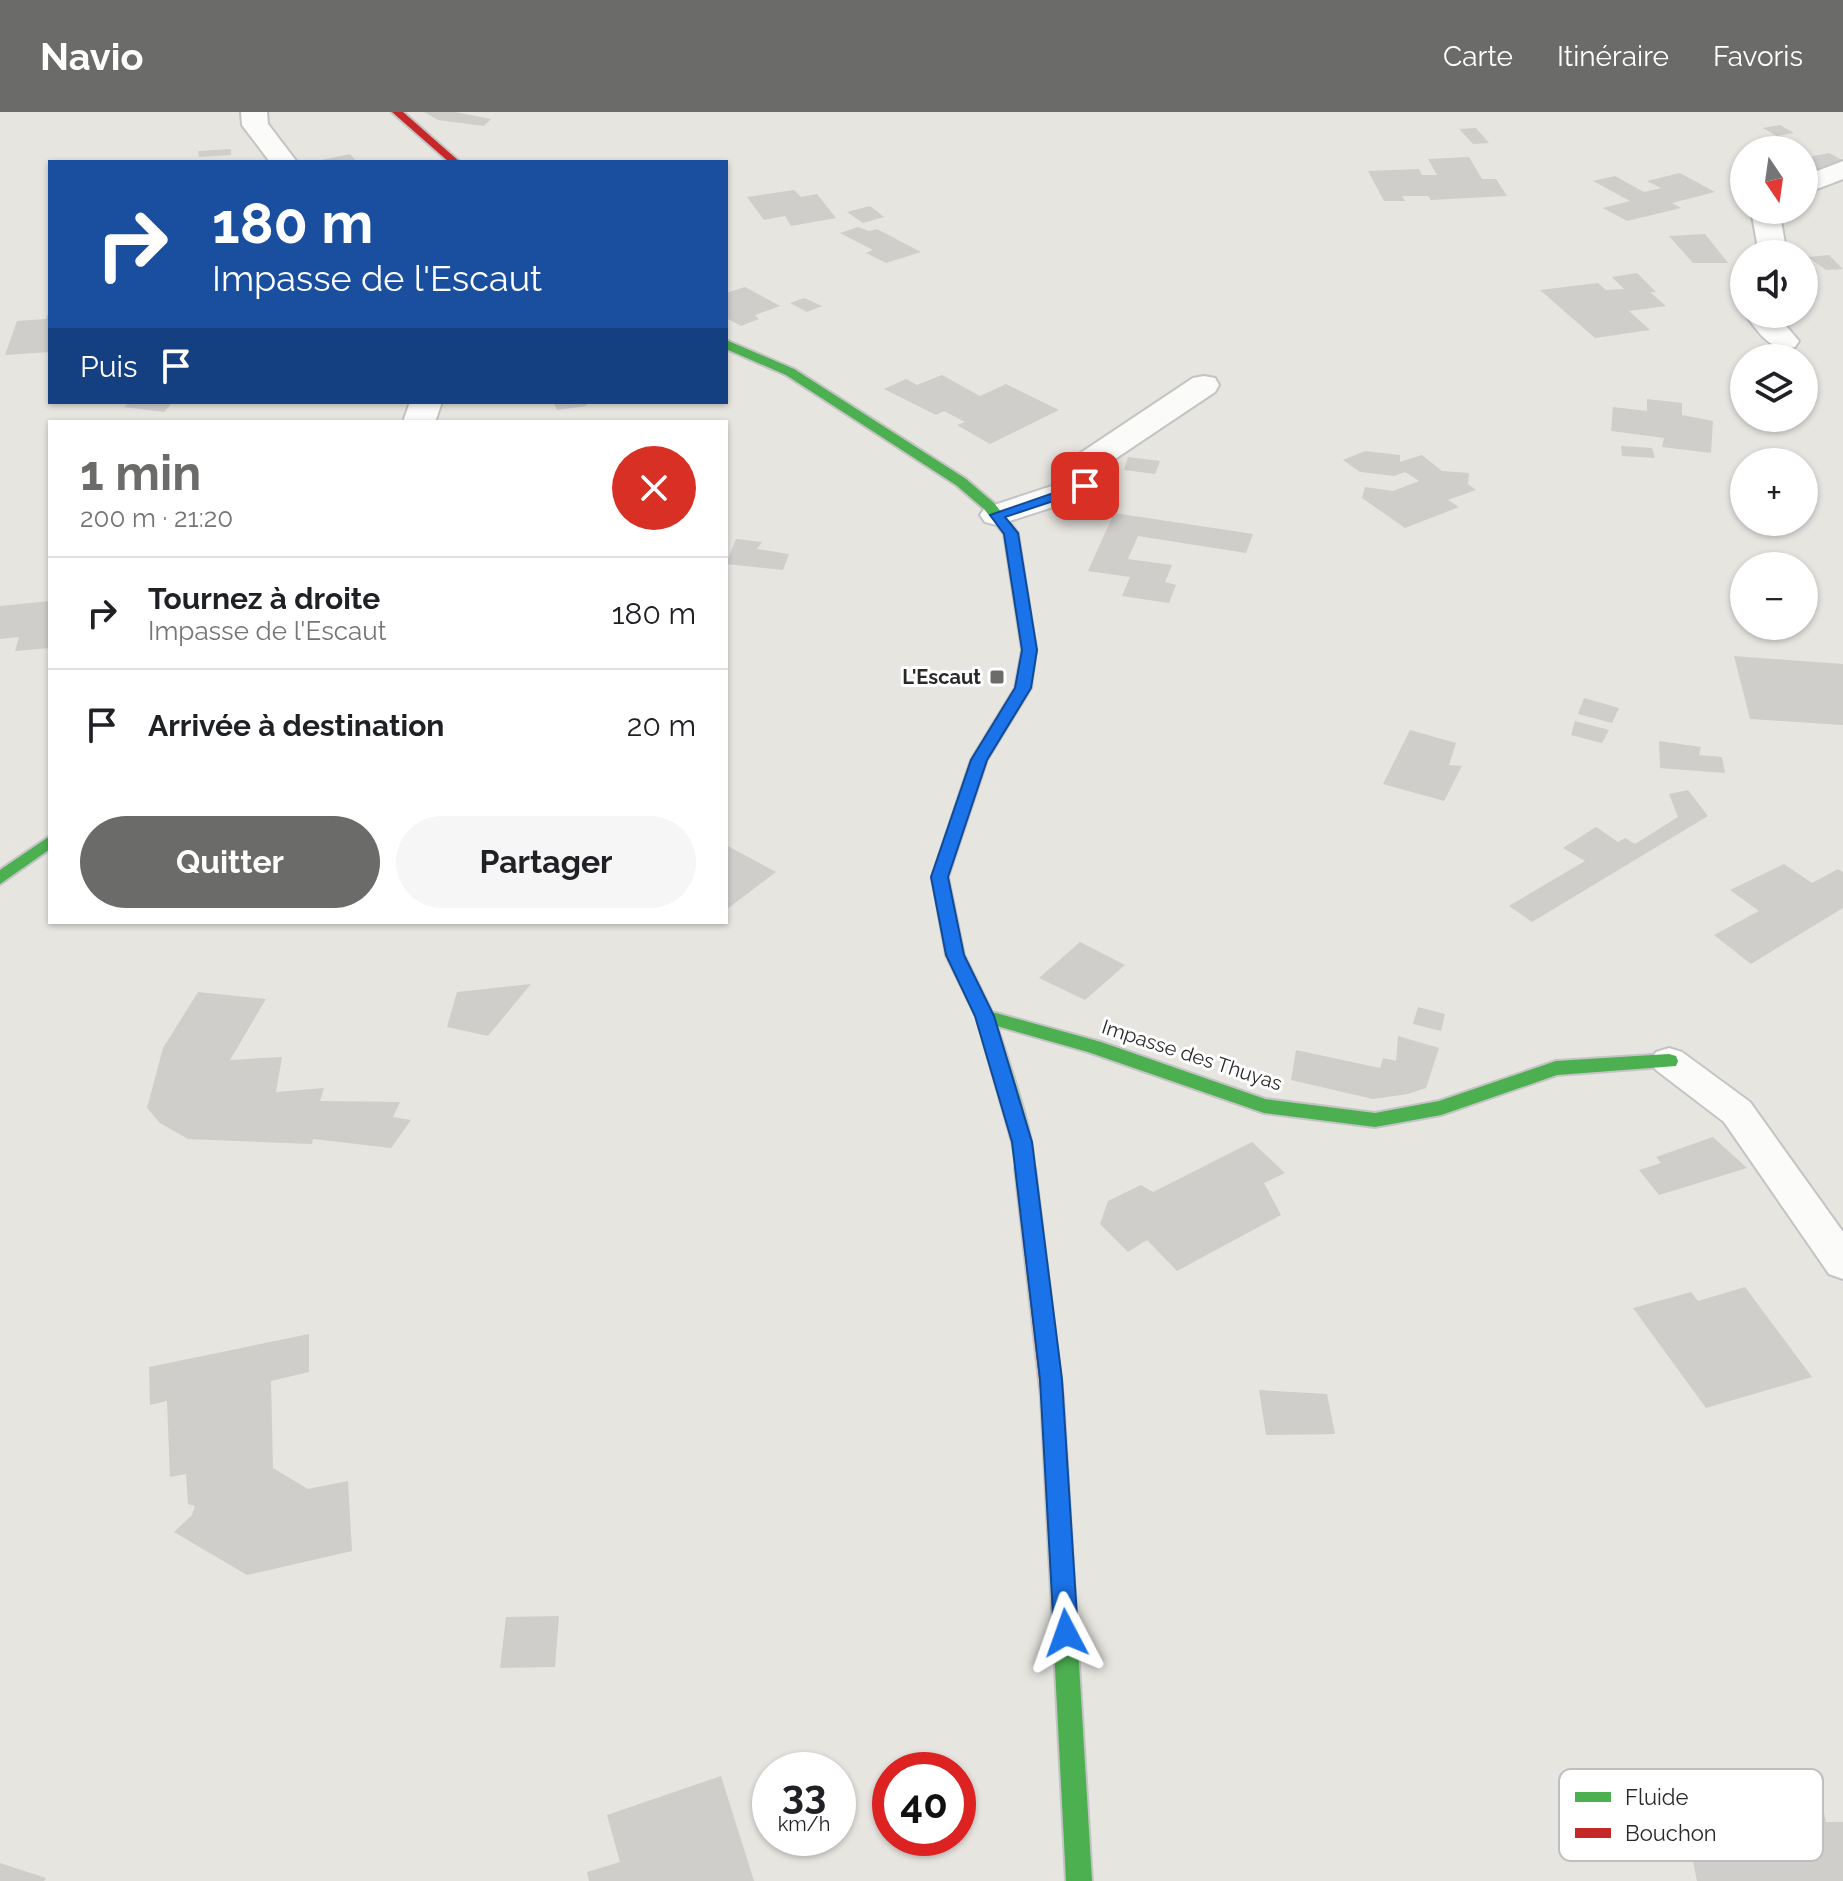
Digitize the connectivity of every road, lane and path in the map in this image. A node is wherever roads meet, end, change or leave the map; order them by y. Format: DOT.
graph roads {
  1 [pos="254,112"];
  2 [pos="397,112"];
  3 [pos="282,160"];
  4 [pos="453,160"];
  5 [pos="1843,169"];
  6 [pos="1818,180"];
  7 [pos="1772,328"];
  8 [pos="1784,341"];
  9 [pos="728,345"];
  10 [pos="1204,385"];
  11 [pos="997,515"];
  12 [pos="48,842"];
  13 [pos="0,878"];
  14 [pos="985,1016"];
  15 [pos="1669,1061"];
  16 [pos="1843,1263"];
  17 [pos="1079,1881"];
  1 -- 3 [label="street"];
  2 -- 4 [label="street"];
  5 -- 6 [label="street"];
  7 -- 8 [label="street"];
  9 -- 11 [label="street"];
  10 -- 11 [label="street"];
  11 -- 14 [label="street"];
  12 -- 13 [label="street"];
  14 -- 15 [label="street, Impasse des Thuyas"];
  14 -- 17 [label="street"];
  15 -- 16 [label="lane"];
}
